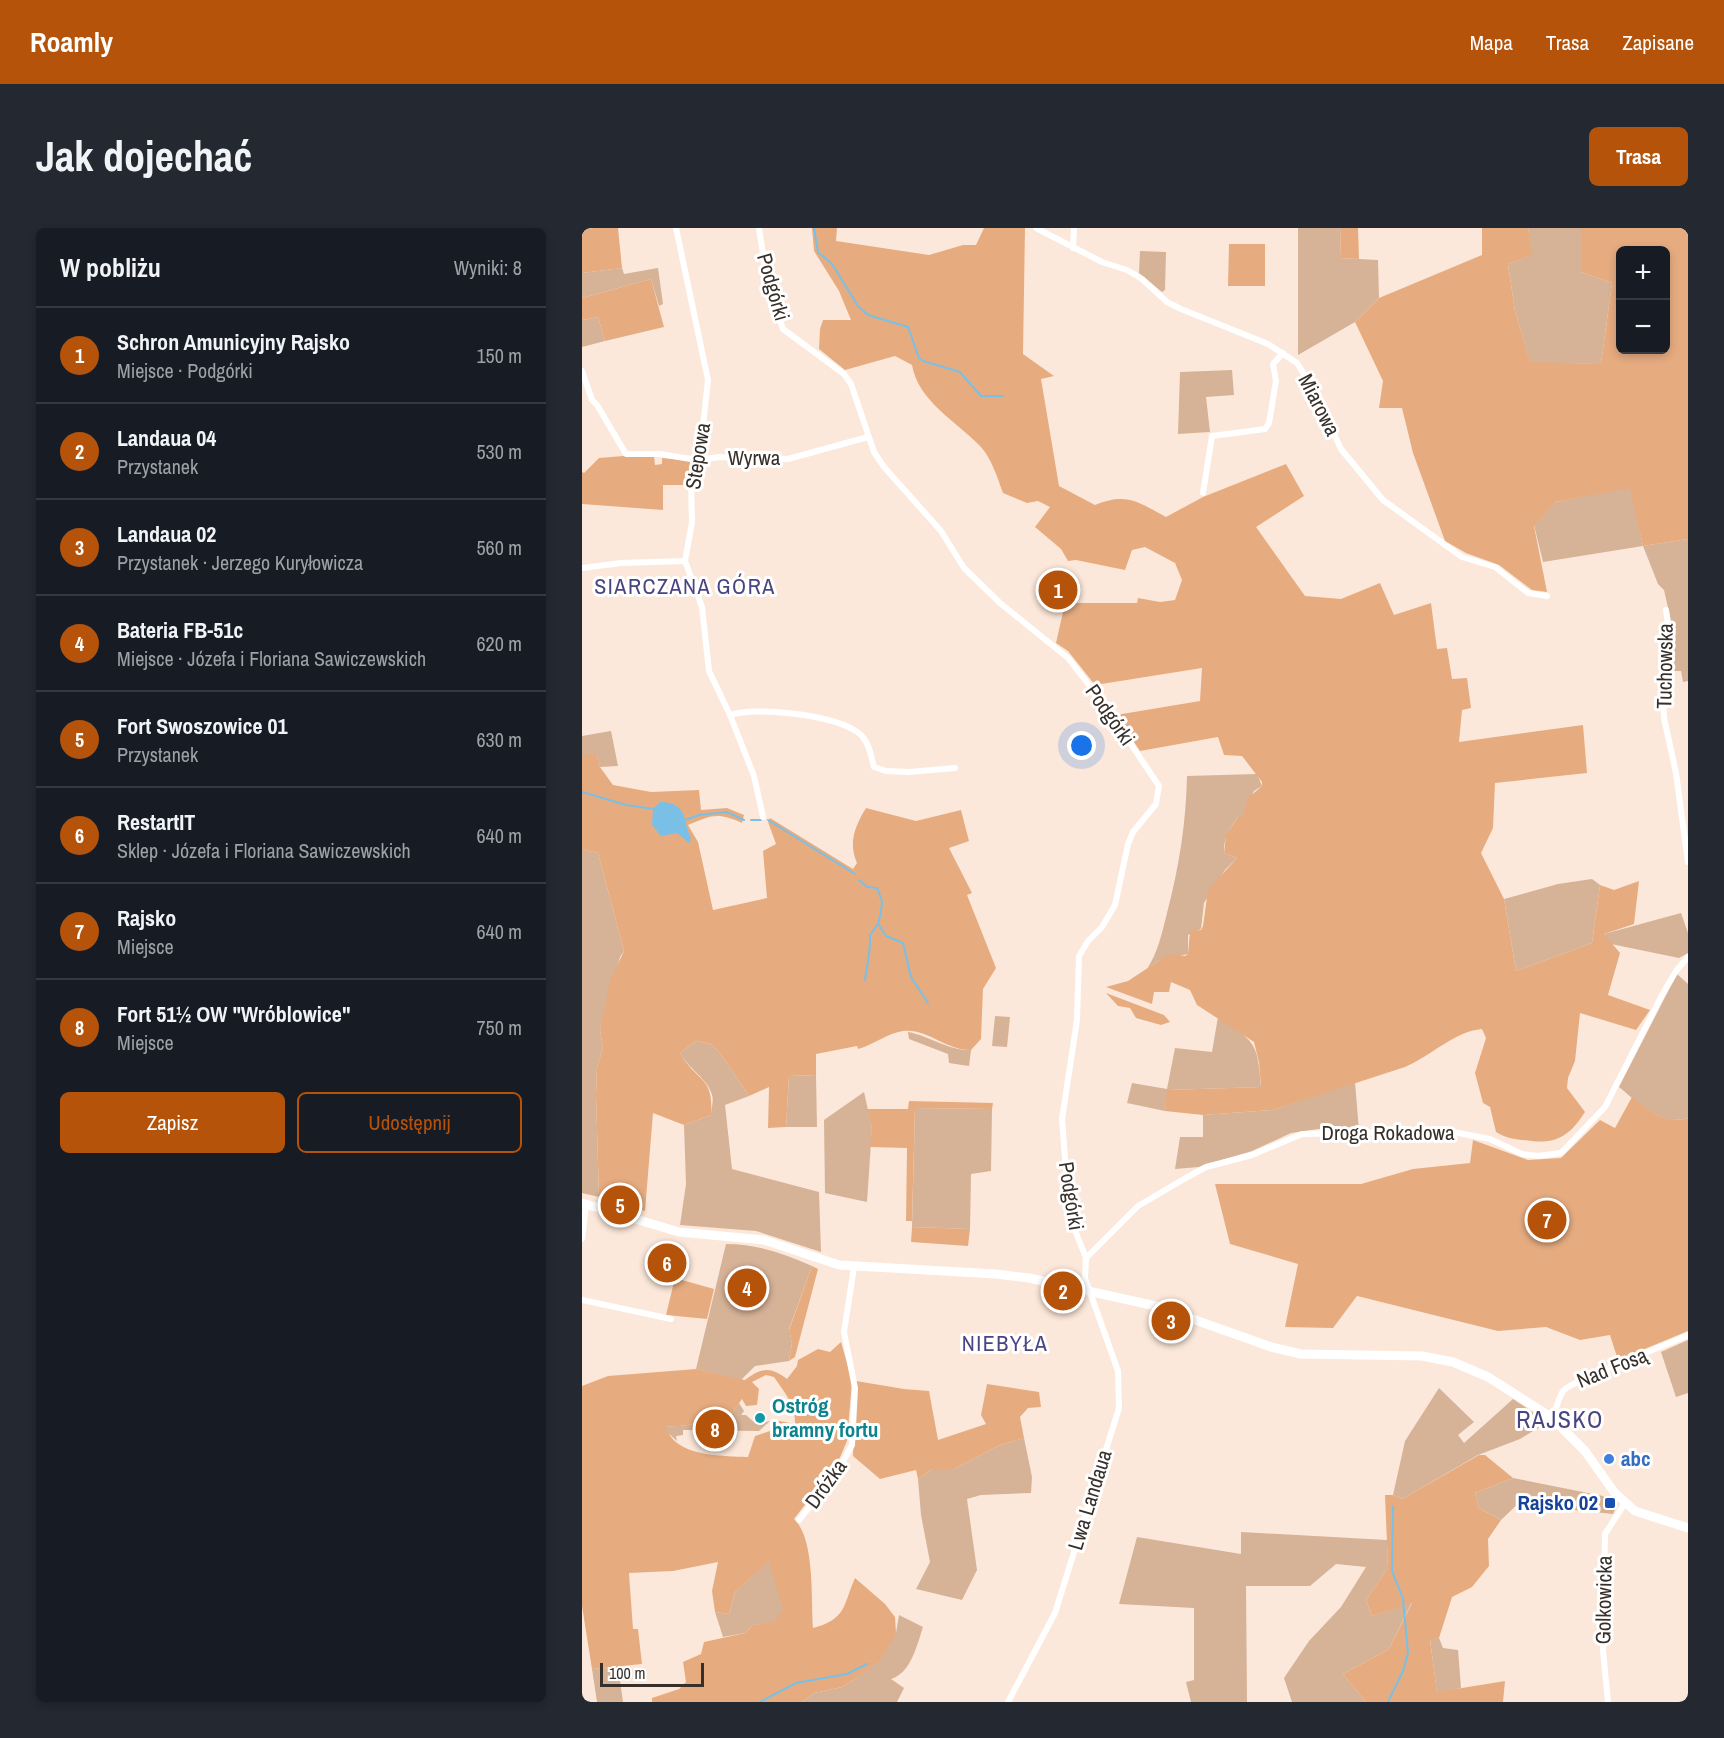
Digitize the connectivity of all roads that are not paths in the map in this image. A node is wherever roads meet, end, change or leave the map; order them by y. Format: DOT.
graph roads {
  1 [pos="676,228"];
  2 [pos="759,228"];
  3 [pos="1036,228"];
  4 [pos="1074,228"];
  5 [pos="1073,248"];
  6 [pos="1283,353"];
  7 [pos="582,371"];
  8 [pos="868,437"];
  9 [pos="697,460"];
  10 [pos="1203,493"];
  11 [pos="685,561"];
  12 [pos="582,568"];
  13 [pos="1547,596"];
  14 [pos="1666,610"];
  15 [pos="730,715"];
  16 [pos="956,768"];
  17 [pos="763,817"];
  18 [pos="1688,862"];
  19 [pos="1688,957"];
  20 [pos="584,1203"];
  21 [pos="582,1239"];
  22 [pos="1086,1258"];
  23 [pos="854,1268"];
  24 [pos="1090,1291"];
  25 [pos="582,1300"];
  26 [pos="671,1318"];
  27 [pos="1688,1335"];
  28 [pos="1551,1417"];
  29 [pos="1624,1503"];
  30 [pos="799,1520"];
  31 [pos="1688,1528"];
  32 [pos="1008,1702"];
  33 [pos="1608,1702"];
  1 -- 9 [label="street, Stepowa"];
  2 -- 8 [label="street, Podgórki"];
  3 -- 5 [label="street, Miarowa"];
  4 -- 5 [label="street"];
  5 -- 6 [label="street, Miarowa"];
  6 -- 10 [label="street"];
  6 -- 13 [label="street, Miarowa"];
  7 -- 9 [label="street, Wyrwa"];
  8 -- 9 [label="street, Wyrwa"];
  8 -- 22 [label="street, Podgórki"];
  9 -- 11 [label="street, Stepowa"];
  11 -- 12 [label="street"];
  11 -- 15 [label="street"];
  14 -- 18 [label="street, Tuchowska"];
  15 -- 16 [label="street"];
  15 -- 17 [label="street"];
  19 -- 22 [label="street, Droga Rokadowa"];
  20 -- 21 [label="street"];
  20 -- 23 [label="street"];
  22 -- 24 [label="street, Podgórki"];
  23 -- 24 [label="street"];
  23 -- 30 [label="street, Dróżka"];
  24 -- 28 [label="street"];
  24 -- 32 [label="street, Lwa Landaua"];
  25 -- 26 [label="street"];
  27 -- 28 [label="street, Nad Fosą"];
  28 -- 29 [label="street"];
  29 -- 31 [label="street"];
  29 -- 33 [label="street, Golkowicka"];
}
